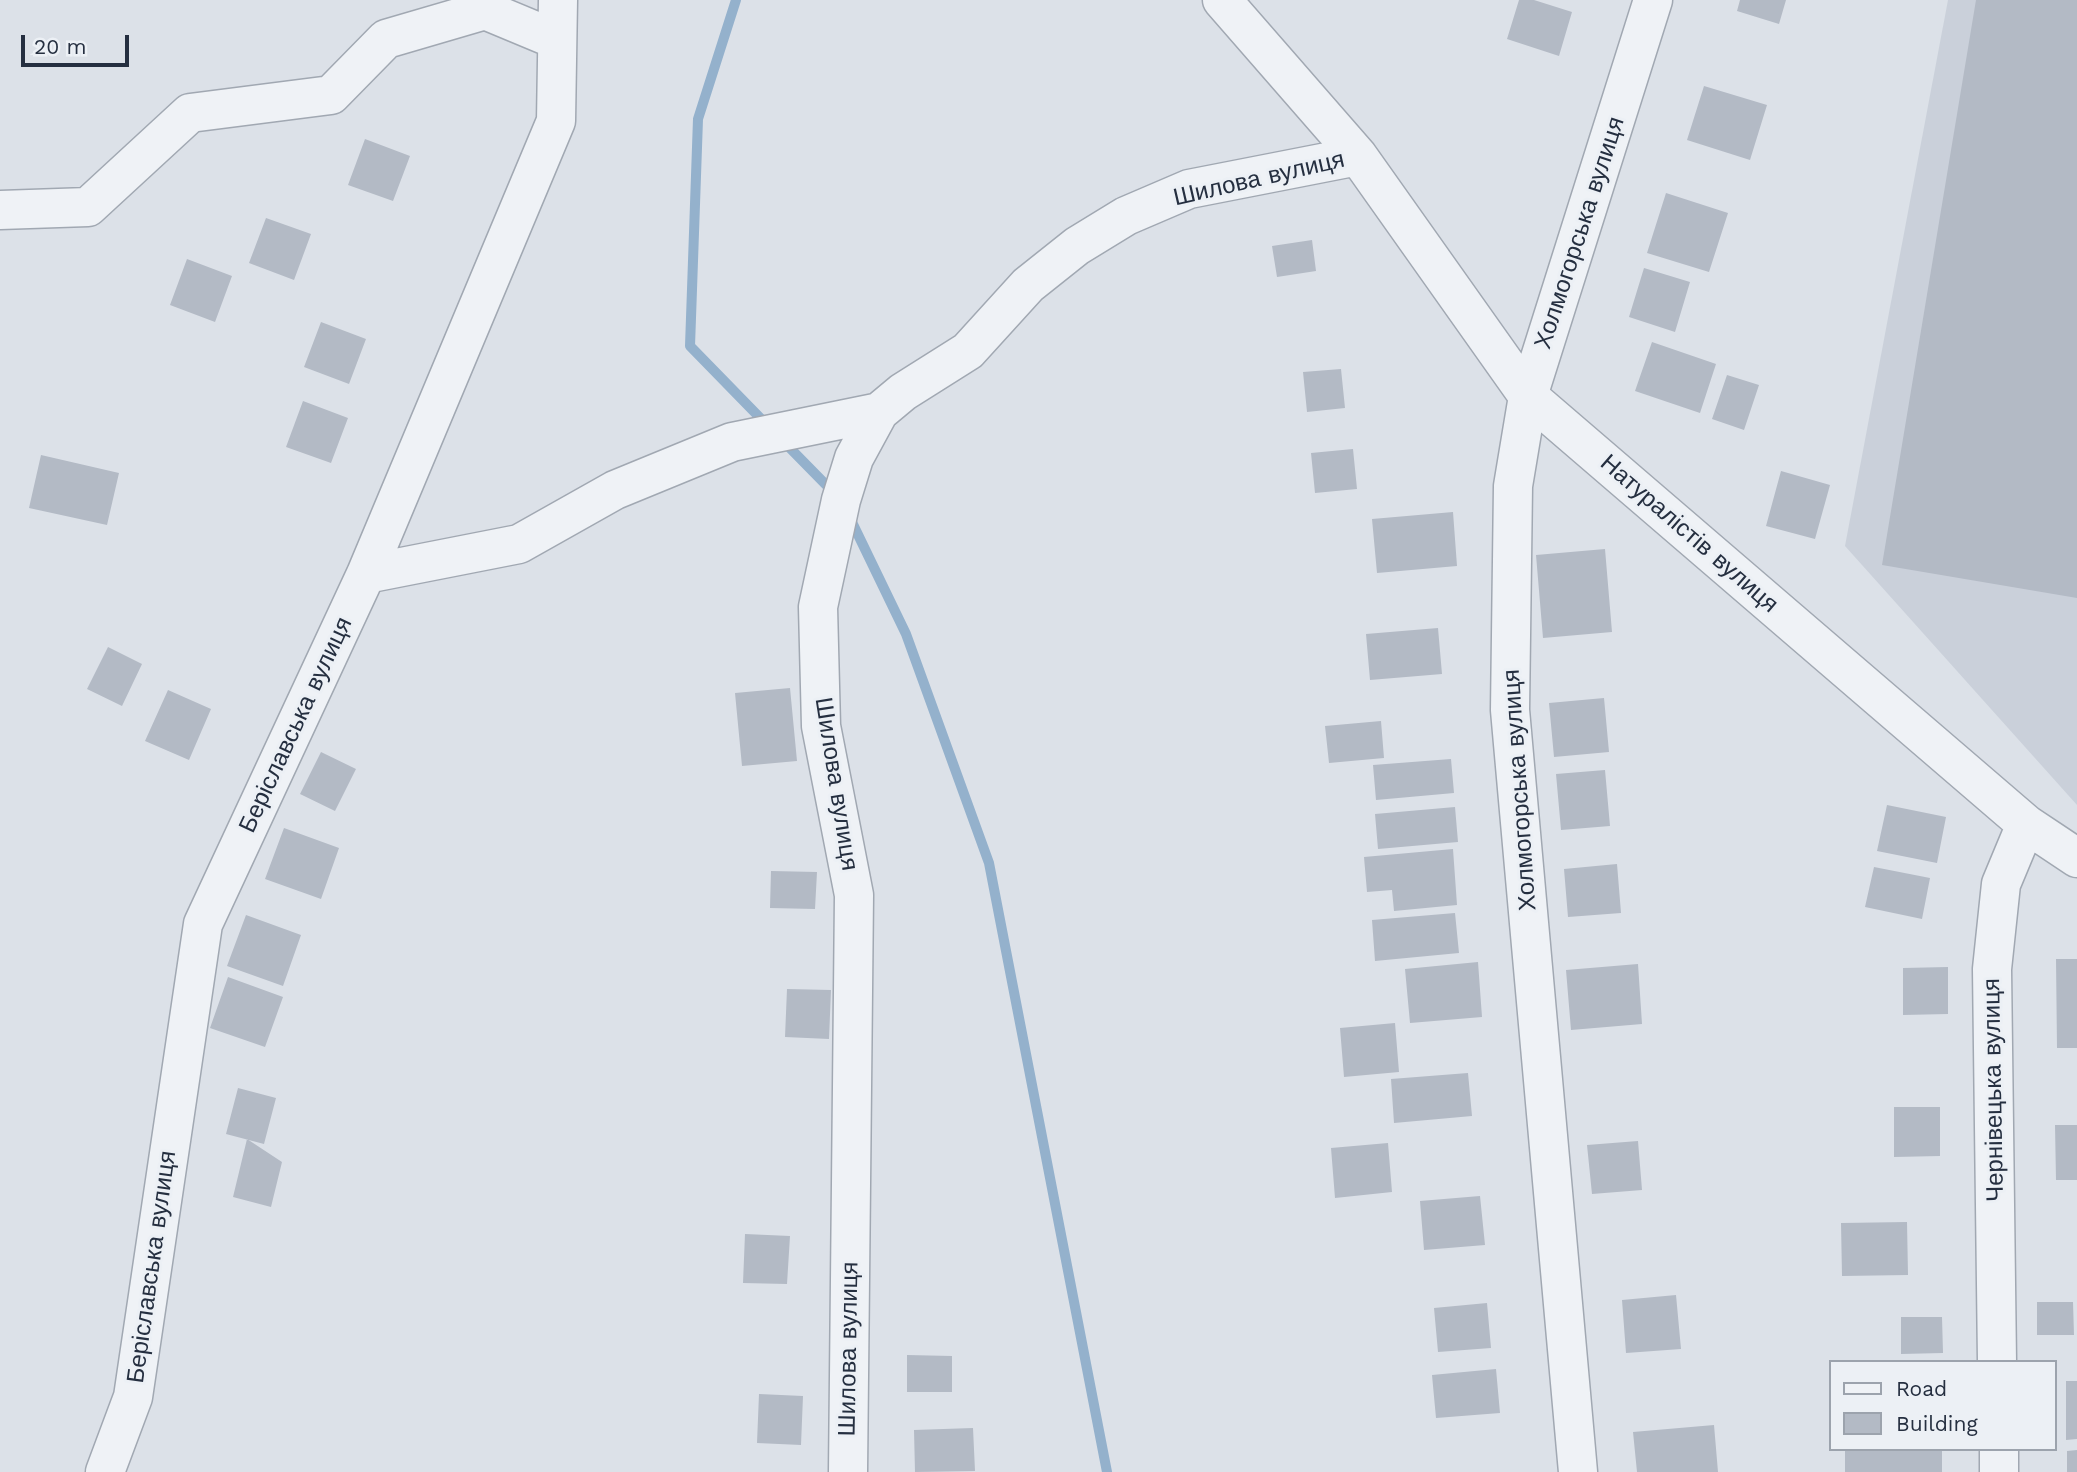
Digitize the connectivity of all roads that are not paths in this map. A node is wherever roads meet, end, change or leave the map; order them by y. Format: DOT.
graph roads {
  1 [pos="558,0"];
  2 [pos="1222,0"];
  3 [pos="1653,0"];
  4 [pos="557,40"];
  5 [pos="1358,156"];
  6 [pos="0,210"];
  7 [pos="1528,396"];
  8 [pos="879,412"];
  9 [pos="366,575"];
  10 [pos="2026,824"];
  11 [pos="2077,858"];
  12 [pos="1997,1360"];
  13 [pos="1999,1451"];
  14 [pos="105,1472"];
  15 [pos="848,1472"];
  16 [pos="1578,1472"];
  17 [pos="1999,1472"];
  1 -- 4 [label="street, Беріславська вулиця"];
  2 -- 5 [label="street, Натуралістів вулиця"];
  3 -- 7 [label="street, Холмогорська вулиця"];
  4 -- 6 [label="street"];
  4 -- 9 [label="street, Беріславська вулиця"];
  5 -- 7 [label="street, Натуралістів вулиця"];
  5 -- 8 [label="street, Шилова вулиця"];
  7 -- 10 [label="street, Натуралістів вулиця"];
  7 -- 16 [label="street, Холмогорська вулиця"];
  8 -- 9 [label="street"];
  8 -- 15 [label="street, Шилова вулиця"];
  9 -- 14 [label="street, Беріславська вулиця"];
  10 -- 11 [label="street, Натуралістів вулиця"];
  10 -- 12 [label="street, Чернівецька вулиця"];
  13 -- 17 [label="street"];
}
